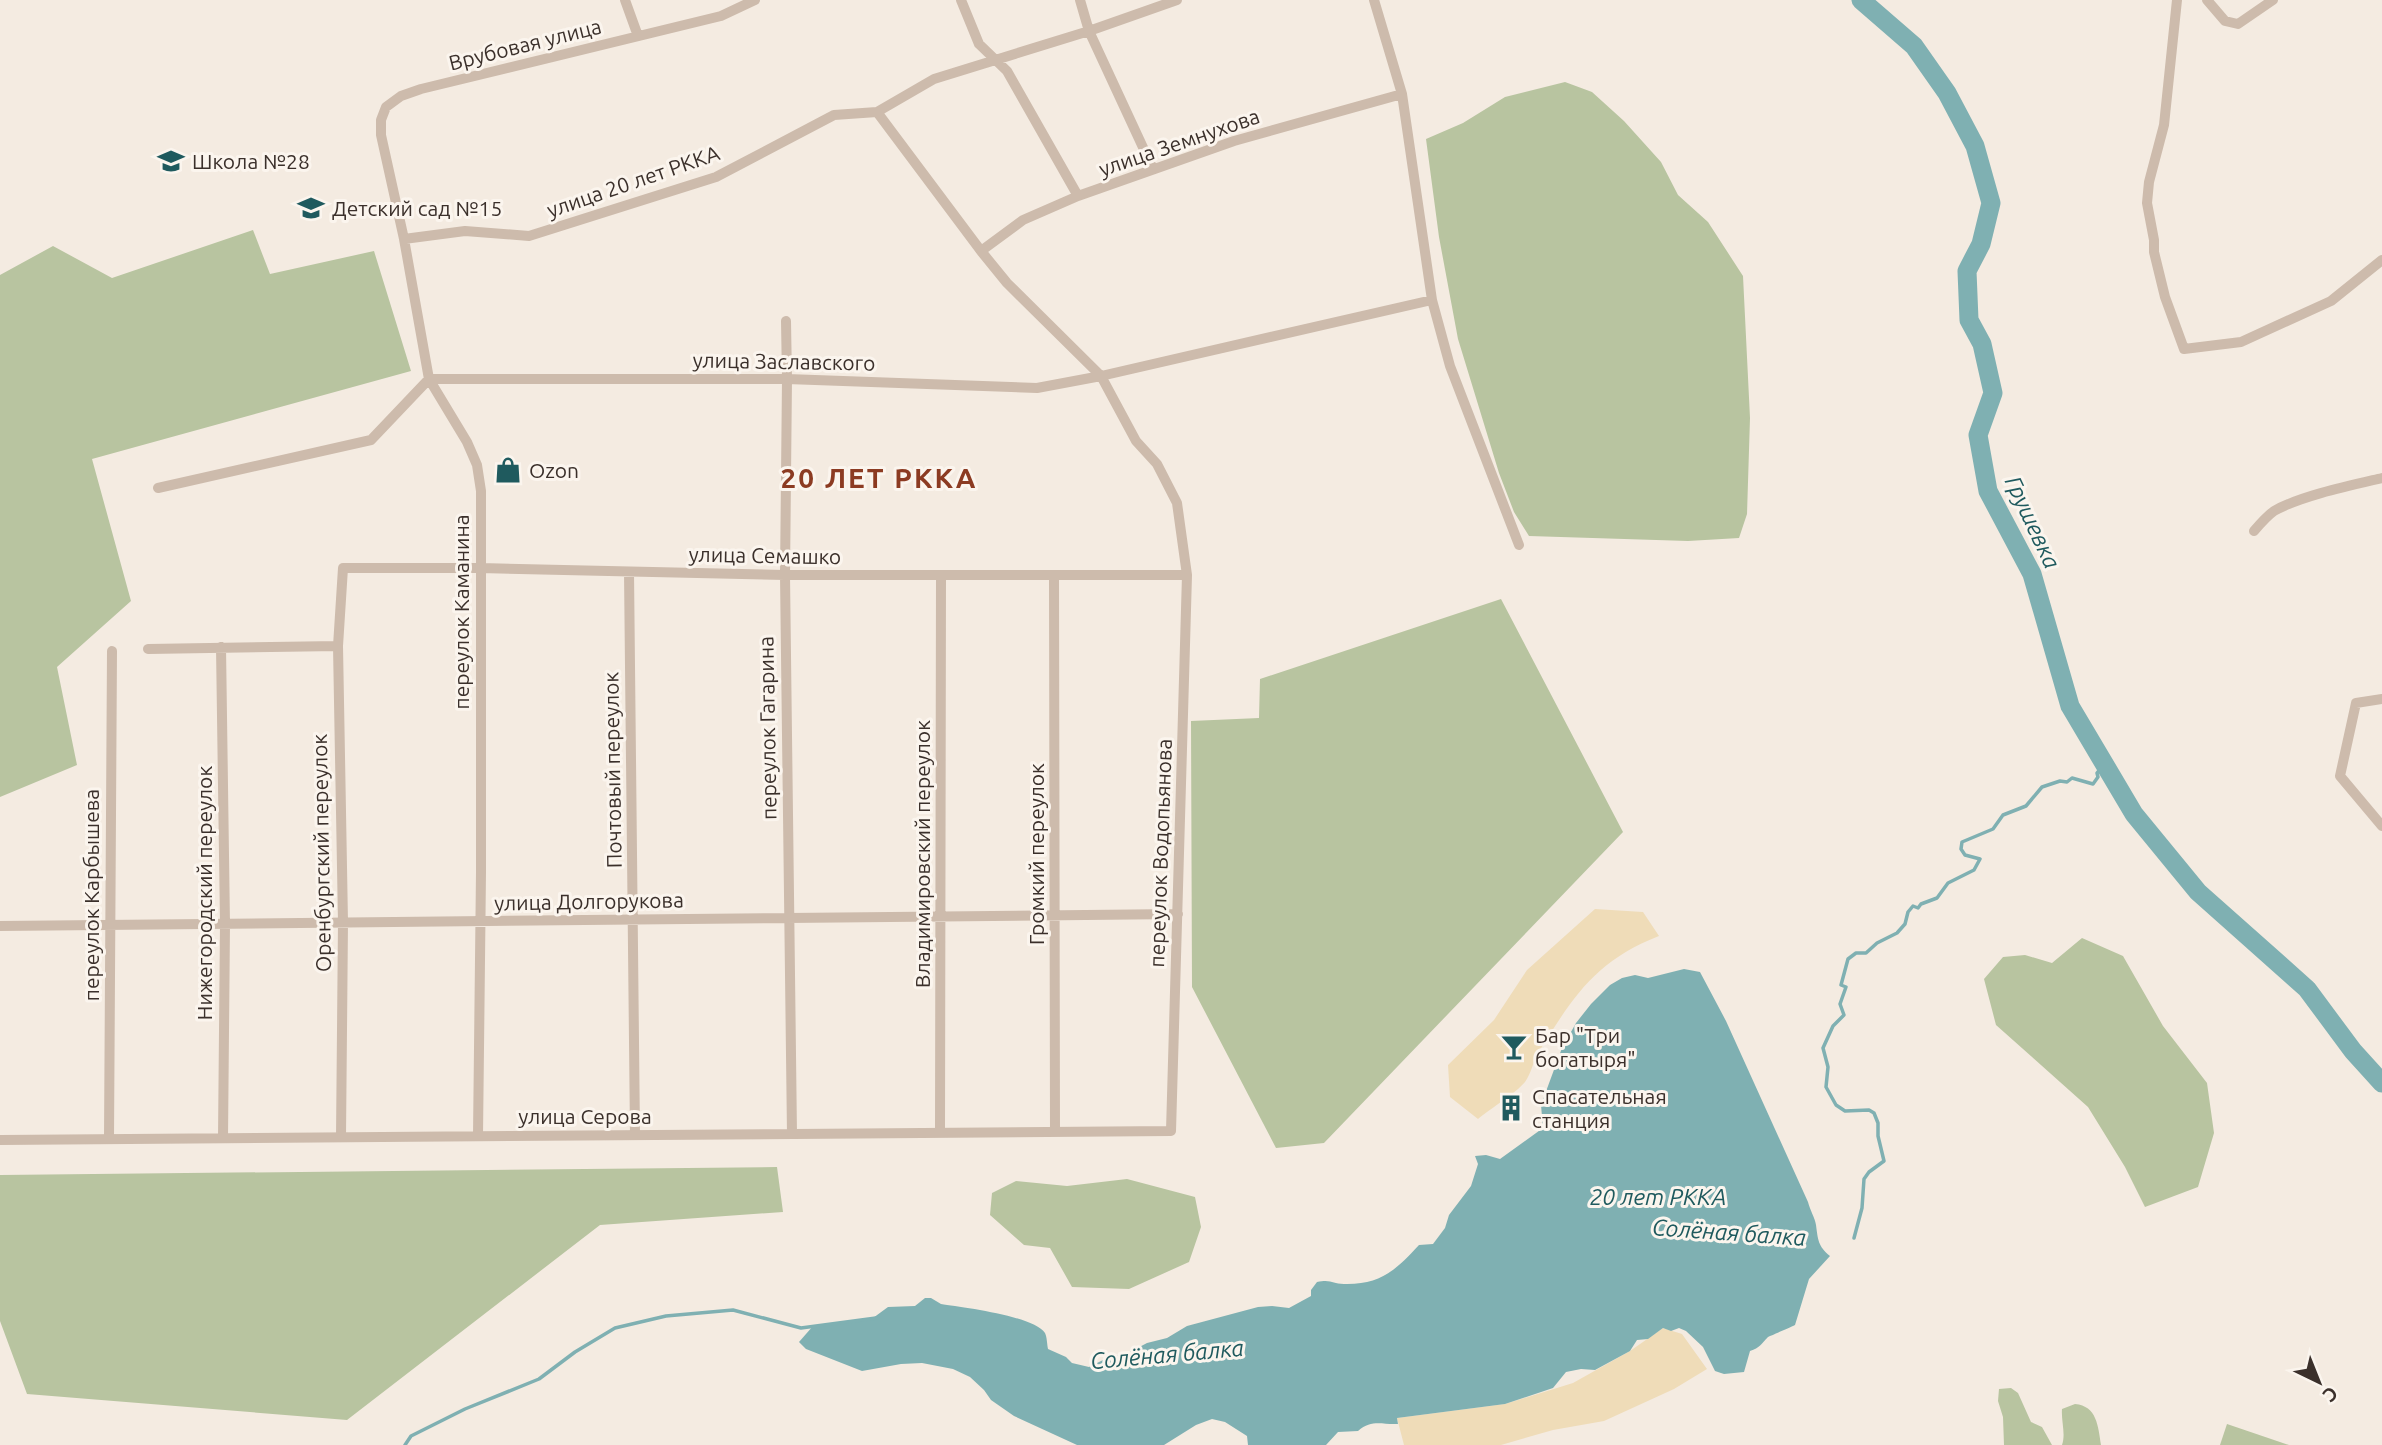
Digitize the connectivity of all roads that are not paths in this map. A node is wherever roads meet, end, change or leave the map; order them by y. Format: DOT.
graph roads {
  1 [pos="625,0"];
  2 [pos="755,0"];
  3 [pos="961,0"];
  4 [pos="1080,0"];
  5 [pos="1177,0"];
  6 [pos="1374,0"];
  7 [pos="2177,0"];
  8 [pos="2207,0"];
  9 [pos="2273,0"];
  10 [pos="1088,31"];
  11 [pos="638,36"];
  12 [pos="994,59"];
  13 [pos="1402,94"];
  14 [pos="386,107"];
  15 [pos="877,112"];
  16 [pos="1153,169"];
  17 [pos="1078,196"];
  18 [pos="404,239"];
  19 [pos="981,251"];
  20 [pos="2382,260"];
  21 [pos="1432,300"];
  22 [pos="786,321"];
  23 [pos="1101,376"];
  24 [pos="429,379"];
  25 [pos="788,379"];
  26 [pos="2382,478"];
  27 [pos="158,488"];
  28 [pos="2254,531"];
  29 [pos="1519,545"];
  30 [pos="343,568"];
  31 [pos="480,568"];
  32 [pos="629,572"];
  33 [pos="785,575"];
  34 [pos="1187,575"];
  35 [pos="941,576"];
  36 [pos="1054,576"];
  37 [pos="338,646"];
  38 [pos="221,647"];
  39 [pos="148,649"];
  40 [pos="112,651"];
  41 [pos="2382,699"];
  42 [pos="2382,825"];
  43 [pos="1178,914"];
  44 [pos="1056,915"];
  45 [pos="941,916"];
  46 [pos="789,918"];
  47 [pos="633,920"];
  48 [pos="342,922"];
  49 [pos="479,922"];
  50 [pos="225,924"];
  51 [pos="111,925"];
  52 [pos="0,926"];
  53 [pos="1171,1131"];
  54 [pos="1055,1132"];
  55 [pos="940,1133"];
  56 [pos="792,1134"];
  57 [pos="635,1135"];
  58 [pos="478,1136"];
  59 [pos="341,1137"];
  60 [pos="223,1138"];
  61 [pos="109,1139"];
  62 [pos="0,1140"];
  1 -- 11 [label="street"];
  2 -- 11 [label="street, Врубовая улица"];
  3 -- 12 [label="street"];
  4 -- 10 [label="street"];
  5 -- 10 [label="street, улица 20 лет РККА"];
  6 -- 13 [label="street"];
  7 -- 20 [label="street"];
  8 -- 9 [label="street"];
  10 -- 12 [label="street, улица 20 лет РККА"];
  10 -- 16 [label="street"];
  11 -- 14 [label="street, Врубовая улица"];
  12 -- 15 [label="street, улица 20 лет РККА"];
  12 -- 17 [label="street"];
  13 -- 16 [label="street, улица Земнухова"];
  13 -- 21 [label="street"];
  14 -- 18 [label="street, переулок Каманина"];
  15 -- 18 [label="street, улица 20 лет РККА"];
  15 -- 19 [label="street, переулок Водопьянова"];
  16 -- 17 [label="street, улица Земнухова"];
  17 -- 19 [label="street, улица Земнухова"];
  18 -- 24 [label="street, переулок Каманина"];
  19 -- 23 [label="street, переулок Водопьянова"];
  21 -- 23 [label="street, улица Заславского"];
  21 -- 29 [label="street"];
  22 -- 25 [label="street, переулок Гагарина"];
  23 -- 25 [label="street, улица Заславского"];
  23 -- 34 [label="street, переулок Водопьянова"];
  24 -- 25 [label="street, улица Заславского"];
  24 -- 27 [label="street"];
  24 -- 31 [label="street, переулок Каманина"];
  25 -- 33 [label="street, переулок Гагарина"];
  26 -- 28 [label="street"];
  30 -- 31 [label="street, улица Семашко"];
  30 -- 37 [label="street, Оренбургский переулок"];
  31 -- 32 [label="street, улица Семашко"];
  31 -- 49 [label="street, переулок Каманина"];
  32 -- 33 [label="street, улица Семашко"];
  32 -- 47 [label="street, Почтовый переулок"];
  33 -- 35 [label="street, улица Семашко"];
  33 -- 46 [label="street, переулок Гагарина"];
  34 -- 36 [label="street, улица Семашко"];
  34 -- 43 [label="street, переулок Водопьянова"];
  35 -- 36 [label="street, улица Семашко"];
  35 -- 45 [label="street, Владимировский переулок"];
  36 -- 44 [label="street, Громкий переулок"];
  37 -- 38 [label="street"];
  37 -- 48 [label="street, Оренбургский переулок"];
  38 -- 39 [label="street"];
  38 -- 50 [label="street, Нижегородский переулок"];
  40 -- 51 [label="street, переулок Карбышева"];
  41 -- 42 [label="street"];
  43 -- 44 [label="street, улица Долгорукова"];
  43 -- 53 [label="street, переулок Водопьянова"];
  44 -- 45 [label="street, улица Долгорукова"];
  44 -- 54 [label="street, Громкий переулок"];
  45 -- 46 [label="street, улица Долгорукова"];
  45 -- 55 [label="street, Владимировский переулок"];
  46 -- 47 [label="street, улица Долгорукова"];
  46 -- 56 [label="street, переулок Гагарина"];
  47 -- 49 [label="street, улица Долгорукова"];
  47 -- 57 [label="street, Почтовый переулок"];
  48 -- 49 [label="street, улица Долгорукова"];
  48 -- 50 [label="street, улица Долгорукова"];
  48 -- 59 [label="street, Оренбургский переулок"];
  49 -- 58 [label="street, переулок Каманина"];
  50 -- 51 [label="street, улица Долгорукова"];
  50 -- 60 [label="street, Нижегородский переулок"];
  51 -- 52 [label="street, улица Долгорукова"];
  51 -- 61 [label="street, переулок Карбышева"];
  53 -- 54 [label="street, улица Серова"];
  54 -- 55 [label="street, улица Серова"];
  55 -- 56 [label="street, улица Серова"];
  56 -- 57 [label="street, улица Серова"];
  57 -- 58 [label="street, улица Серова"];
  58 -- 59 [label="street, улица Серова"];
  59 -- 60 [label="street, улица Серова"];
  60 -- 61 [label="street, улица Серова"];
  61 -- 62 [label="street, улица Серова"];
}
